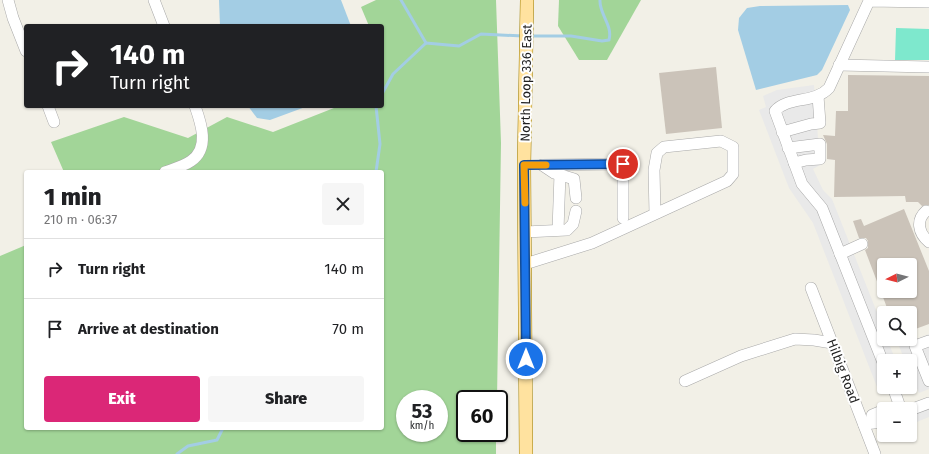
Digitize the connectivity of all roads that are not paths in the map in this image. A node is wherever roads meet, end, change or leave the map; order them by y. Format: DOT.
graph roads {
  1 [pos="8,0"];
  2 [pos="154,0"];
  3 [pos="527,0"];
  4 [pos="929,2"];
  5 [pos="163,24"];
  6 [pos="24,46"];
  7 [pos="839,65"];
  8 [pos="929,67"];
  9 [pos="818,96"];
  10 [pos="49,108"];
  11 [pos="196,108"];
  12 [pos="54,122"];
  13 [pos="782,132"];
  14 [pos="788,148"];
  15 [pos="794,163"];
  16 [pos="524,165"];
  17 [pos="542,165"];
  18 [pos="170,170"];
  19 [pos="560,174"];
  20 [pos="576,198"];
  21 [pos="576,210"];
  22 [pos="926,211"];
  23 [pos="655,214"];
  24 [pos="623,218"];
  25 [pos="558,230"];
  26 [pos="525,232"];
  27 [pos="929,242"];
  28 [pos="862,244"];
  29 [pos="840,254"];
  30 [pos="525,264"];
  31 [pos="811,288"];
  32 [pos="929,341"];
  33 [pos="832,343"];
  34 [pos="880,354"];
  35 [pos="685,381"];
  36 [pos="929,382"];
  37 [pos="929,403"];
  38 [pos="917,406"];
  39 [pos="877,413"];
  40 [pos="867,423"];
  41 [pos="877,424"];
  42 [pos="526,454"];
  43 [pos="875,454"];
  1 -- 6 [label="street"];
  2 -- 5 [label="street"];
  3 -- 16 [label="main road, North Loop 336 East"];
  4 -- 7 [label="street"];
  7 -- 8 [label="street"];
  7 -- 9 [label="street"];
  9 -- 13 [label="street"];
  9 -- 13 [label="street"];
  10 -- 12 [label="street"];
  11 -- 18 [label="street"];
  13 -- 14 [label="street"];
  14 -- 15 [label="street"];
  14 -- 15 [label="street"];
  15 -- 29 [label="street"];
  16 -- 17 [label="street"];
  16 -- 26 [label="main road, North Loop 336 East"];
  17 -- 19 [label="street"];
  17 -- 24 [label="street"];
  19 -- 20 [label="street"];
  19 -- 25 [label="street"];
  21 -- 25 [label="street"];
  22 -- 27 [label="street"];
  23 -- 23 [label="street"];
  23 -- 30 [label="street"];
  25 -- 26 [label="street"];
  26 -- 30 [label="main road, North Loop 336 East"];
  28 -- 29 [label="street"];
  29 -- 34 [label="street"];
  30 -- 42 [label="main road, North Loop 336 East"];
  31 -- 33 [label="street, Hilbig Road"];
  32 -- 36 [label="street"];
  33 -- 35 [label="street"];
  33 -- 40 [label="street, Hilbig Road"];
  37 -- 38 [label="street"];
  39 -- 40 [label="street"];
  40 -- 41 [label="street"];
  40 -- 43 [label="street, Hilbig Road"];
}
